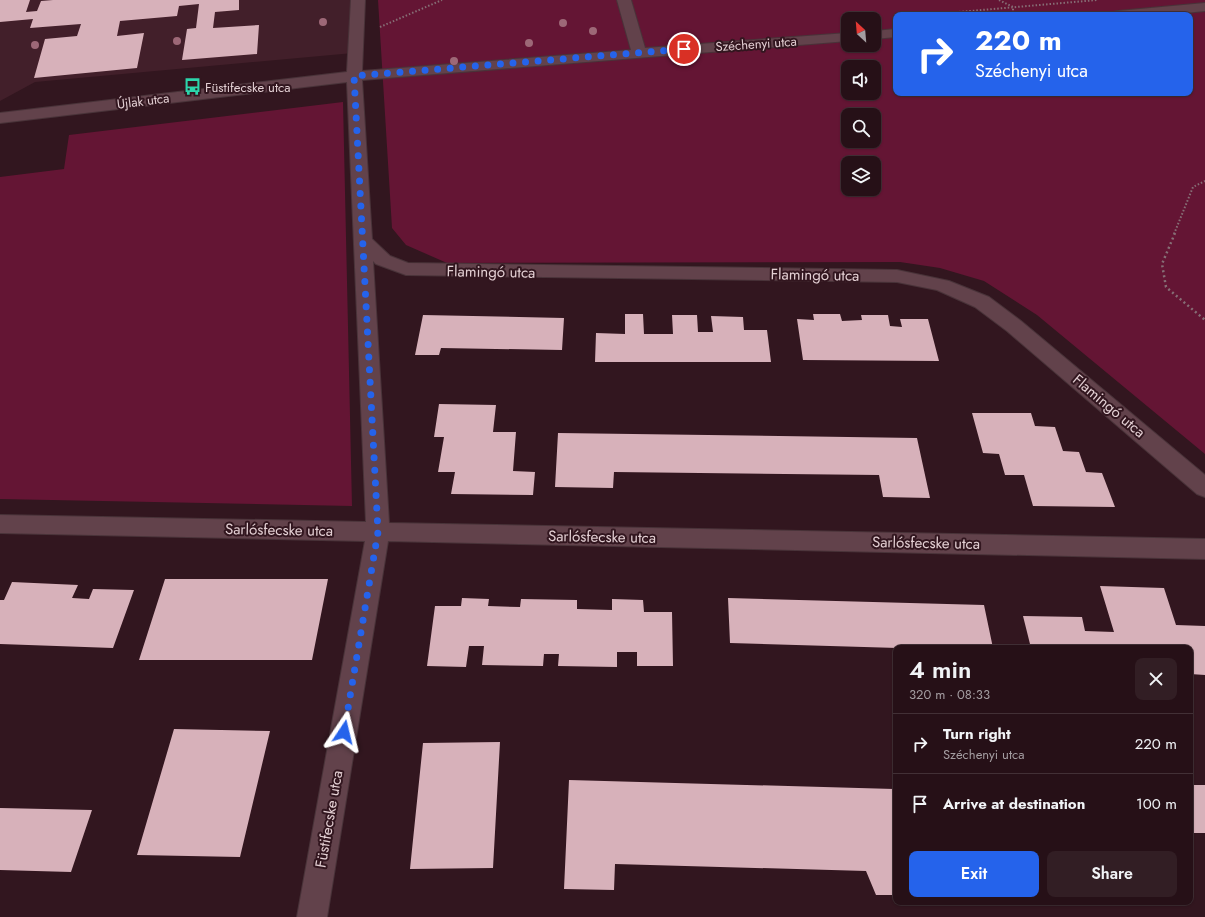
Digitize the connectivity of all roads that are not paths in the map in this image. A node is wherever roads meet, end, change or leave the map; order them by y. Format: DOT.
graph roads {
  1 [pos="358,0"];
  2 [pos="624,0"];
  3 [pos="1205,7"];
  4 [pos="1151,12"];
  5 [pos="893,33"];
  6 [pos="881,34"];
  7 [pos="841,38"];
  8 [pos="639,53"];
  9 [pos="354,76"];
  10 [pos="0,118"];
  11 [pos="362,240"];
  12 [pos="1205,488"];
  13 [pos="0,524"];
  14 [pos="378,532"];
  15 [pos="1205,549"];
  16 [pos="312,917"];
  1 -- 9 [label="street"];
  2 -- 8 [label="street"];
  3 -- 4 [label="street"];
  5 -- 6 [label="street"];
  7 -- 8 [label="street, Széchenyi utca"];
  8 -- 9 [label="street, Széchenyi utca"];
  9 -- 10 [label="street, Újlak utca"];
  9 -- 11 [label="street, Füstifecske utca"];
  11 -- 12 [label="street, Flamingó utca"];
  11 -- 14 [label="street, Füstifecske utca"];
  13 -- 14 [label="street, Sarlósfecske utca"];
  14 -- 15 [label="street, Sarlósfecske utca"];
  14 -- 16 [label="street, Füstifecske utca"];
}
